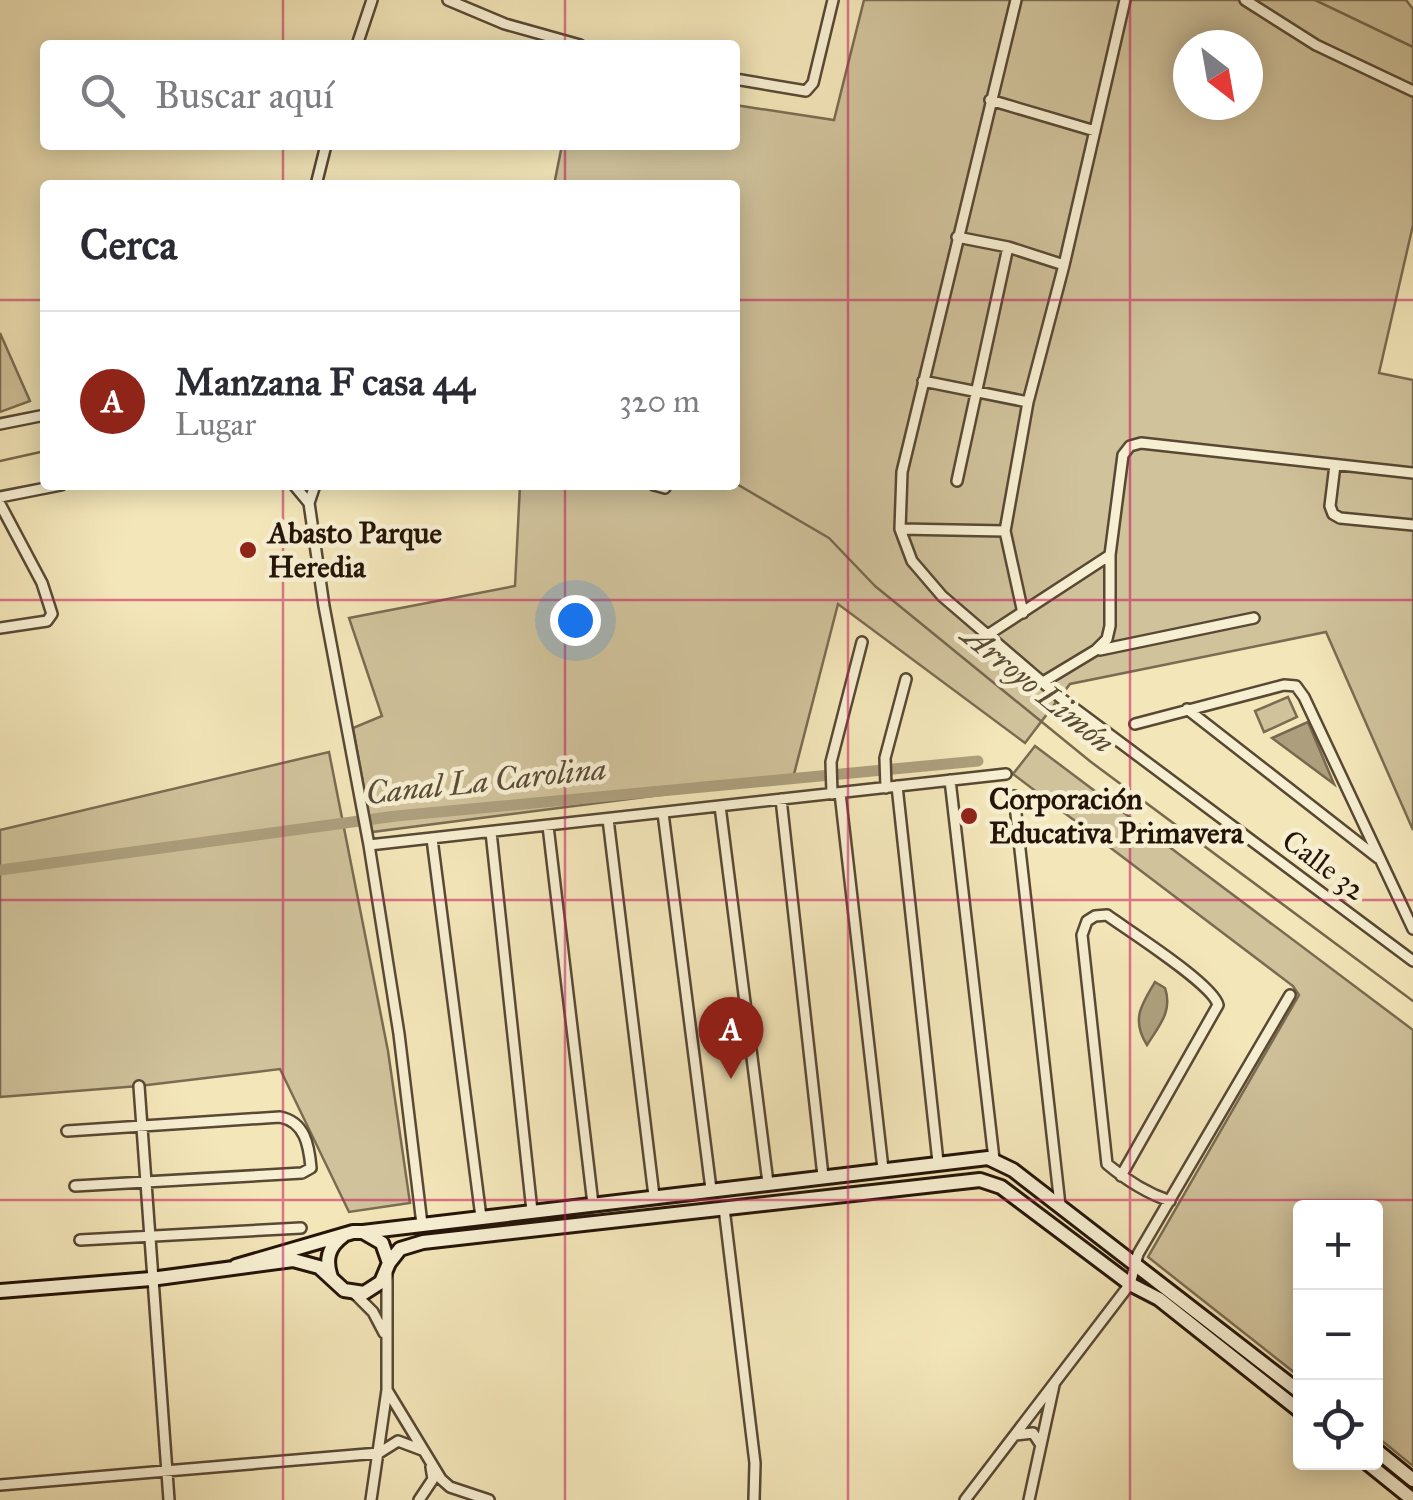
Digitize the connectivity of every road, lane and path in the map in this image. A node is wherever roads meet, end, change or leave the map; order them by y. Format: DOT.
graph roads {
  1 [pos="372,0"];
  2 [pos="448,0"];
  3 [pos="833,0"];
  4 [pos="1016,0"];
  5 [pos="1126,0"];
  6 [pos="1245,0"];
  7 [pos="359,40"];
  8 [pos="562,40"];
  9 [pos="740,80"];
  10 [pos="1413,91"];
  11 [pos="990,100"];
  12 [pos="1095,131"];
  13 [pos="325,150"];
  14 [pos="317,180"];
  15 [pos="958,238"];
  16 [pos="1008,247"];
  17 [pos="1064,265"];
  18 [pos="923,381"];
  19 [pos="976,392"];
  20 [pos="1028,402"];
  21 [pos="40,416"];
  22 [pos="0,424"];
  23 [pos="1335,465"];
  24 [pos="1413,473"];
  25 [pos="957,481"];
  26 [pos="41,490"];
  27 [pos="298,490"];
  28 [pos="313,490"];
  29 [pos="0,500"];
  30 [pos="309,503"];
  31 [pos="1413,526"];
  32 [pos="900,529"];
  33 [pos="1005,531"];
  34 [pos="1110,556"];
  35 [pos="1023,613"];
  36 [pos="1254,618"];
  37 [pos="0,628"];
  38 [pos="986,636"];
  39 [pos="862,642"];
  40 [pos="1096,650"];
  41 [pos="906,679"];
  42 [pos="1042,682"];
  43 [pos="1187,710"];
  44 [pos="1135,724"];
  45 [pos="1006,774"];
  46 [pos="950,780"];
  47 [pos="892,787"];
  48 [pos="836,793"];
  49 [pos="1014,796"];
  50 [pos="781,800"];
  51 [pos="720,806"];
  52 [pos="663,813"];
  53 [pos="608,819"];
  54 [pos="548,826"];
  55 [pos="491,832"];
  56 [pos="432,839"];
  57 [pos="368,840"];
  58 [pos="1379,859"];
  59 [pos="1413,930"];
  60 [pos="1413,961"];
  61 [pos="1290,995"];
  62 [pos="138,1086"];
  63 [pos="144,1124"];
  64 [pos="67,1131"];
  65 [pos="994,1159"];
  66 [pos="938,1162"];
  67 [pos="883,1169"];
  68 [pos="848,1173"];
  69 [pos="823,1176"];
  70 [pos="1121,1176"];
  71 [pos="146,1182"];
  72 [pos="768,1182"];
  73 [pos="75,1186"];
  74 [pos="711,1189"];
  75 [pos="852,1194"];
  76 [pos="654,1196"];
  77 [pos="1170,1200"];
  78 [pos="593,1204"];
  79 [pos="1060,1205"];
  80 [pos="724,1208"];
  81 [pos="532,1211"];
  82 [pos="480,1217"];
  83 [pos="422,1224"];
  84 [pos="301,1228"];
  85 [pos="363,1232"];
  86 [pos="344,1235"];
  87 [pos="150,1238"];
  88 [pos="80,1240"];
  89 [pos="1134,1262"];
  90 [pos="236,1266"];
  91 [pos="388,1268"];
  92 [pos="330,1277"];
  93 [pos="151,1279"];
  94 [pos="1130,1284"];
  95 [pos="0,1291"];
  96 [pos="354,1293"];
  97 [pos="386,1336"];
  98 [pos="1055,1378"];
  99 [pos="1293,1387"];
  100 [pos="387,1390"];
  101 [pos="1293,1405"];
  102 [pos="1013,1436"];
  103 [pos="1041,1445"];
  104 [pos="422,1450"];
  105 [pos="379,1452"];
  106 [pos="1383,1456"];
  107 [pos="431,1466"];
  108 [pos="1376,1470"];
  109 [pos="166,1472"];
  110 [pos="1413,1480"];
  111 [pos="0,1486"];
  112 [pos="169,1500"];
  113 [pos="371,1500"];
  114 [pos="420,1500"];
  115 [pos="489,1500"];
  116 [pos="754,1500"];
  117 [pos="965,1500"];
  118 [pos="1029,1500"];
  119 [pos="1413,1500"];
  1 -- 7 [label="street"];
  2 -- 8 [label="street"];
  3 -- 9 [label="street"];
  4 -- 11 [label="street"];
  5 -- 12 [label="street"];
  6 -- 10 [label="street"];
  11 -- 12 [label="street"];
  11 -- 15 [label="street"];
  12 -- 17 [label="street"];
  13 -- 14 [label="street"];
  15 -- 16 [label="street"];
  15 -- 18 [label="street"];
  16 -- 17 [label="street"];
  16 -- 19 [label="street"];
  17 -- 20 [label="street"];
  18 -- 19 [label="street"];
  18 -- 32 [label="street"];
  19 -- 20 [label="street"];
  19 -- 25 [label="street"];
  20 -- 33 [label="street"];
  21 -- 22 [label="street"];
  23 -- 24 [label="street"];
  23 -- 31 [label="street"];
  23 -- 34 [label="street"];
  26 -- 29 [label="street"];
  27 -- 30 [label="street"];
  28 -- 30 [label="street"];
  29 -- 37 [label="street"];
  30 -- 57 [label="street"];
  32 -- 33 [label="street"];
  32 -- 38 [label="street, Calle 32"];
  33 -- 35 [label="street"];
  34 -- 35 [label="street"];
  34 -- 40 [label="street"];
  35 -- 38 [label="street"];
  36 -- 40 [label="street"];
  38 -- 42 [label="street, Calle 32"];
  39 -- 48 [label="street"];
  40 -- 42 [label="street"];
  41 -- 47 [label="street"];
  42 -- 60 [label="street, Calle 32"];
  43 -- 44 [label="street"];
  43 -- 58 [label="street"];
  43 -- 58 [label="street"];
  45 -- 46 [label="street"];
  46 -- 47 [label="street"];
  46 -- 65 [label="street"];
  47 -- 48 [label="street"];
  47 -- 66 [label="street"];
  48 -- 50 [label="street"];
  48 -- 67 [label="street"];
  49 -- 79 [label="street"];
  50 -- 51 [label="street"];
  50 -- 69 [label="street"];
  51 -- 52 [label="street"];
  51 -- 72 [label="street"];
  52 -- 53 [label="street"];
  52 -- 74 [label="street"];
  53 -- 54 [label="street"];
  53 -- 76 [label="street"];
  54 -- 55 [label="street"];
  54 -- 78 [label="street"];
  55 -- 56 [label="street"];
  55 -- 81 [label="street"];
  56 -- 57 [label="street"];
  56 -- 82 [label="street"];
  57 -- 83 [label="street"];
  58 -- 59 [label="street"];
  61 -- 77 [label="street"];
  62 -- 63 [label="street"];
  63 -- 64 [label="street"];
  63 -- 71 [label="street"];
  63 -- 71 [label="street"];
  65 -- 66 [label="street"];
  65 -- 79 [label="street"];
  66 -- 67 [label="street"];
  67 -- 68 [label="street"];
  68 -- 69 [label="street"];
  68 -- 75 [label="street"];
  69 -- 72 [label="street"];
  70 -- 70 [label="street"];
  70 -- 77 [label="street"];
  71 -- 73 [label="street"];
  71 -- 87 [label="street"];
  72 -- 74 [label="street"];
  74 -- 76 [label="street"];
  75 -- 80 [label="street"];
  75 -- 94 [label="street"];
  76 -- 78 [label="street"];
  77 -- 89 [label="street"];
  78 -- 81 [label="street"];
  79 -- 89 [label="street"];
  80 -- 91 [label="street"];
  80 -- 116 [label="street"];
  81 -- 82 [label="street"];
  82 -- 83 [label="street"];
  83 -- 85 [label="street"];
  84 -- 87 [label="street"];
  85 -- 86 [label="street"];
  85 -- 91 [label="street"];
  86 -- 90 [label="street"];
  86 -- 92 [label="street"];
  87 -- 88 [label="street"];
  87 -- 93 [label="street"];
  89 -- 94 [label="street"];
  89 -- 99 [label="street"];
  90 -- 92 [label="street"];
  90 -- 93 [label="street"];
  91 -- 96 [label="street"];
  91 -- 97 [label="street"];
  92 -- 96 [label="street"];
  93 -- 95 [label="street"];
  93 -- 109 [label="street"];
  94 -- 98 [label="street"];
  94 -- 101 [label="street"];
  96 -- 97 [label="street"];
  97 -- 100 [label="street"];
  98 -- 102 [label="street"];
  98 -- 103 [label="street"];
  100 -- 104 [label="street"];
  100 -- 105 [label="street"];
  102 -- 103 [label="street"];
  102 -- 117 [label="street"];
  103 -- 118 [label="street"];
  104 -- 105 [label="street"];
  104 -- 107 [label="street"];
  105 -- 109 [label="street"];
  105 -- 113 [label="street"];
  106 -- 110 [label="street"];
  107 -- 114 [label="street"];
  107 -- 115 [label="street"];
  108 -- 119 [label="street"];
  109 -- 111 [label="street"];
  109 -- 112 [label="street"];
}
